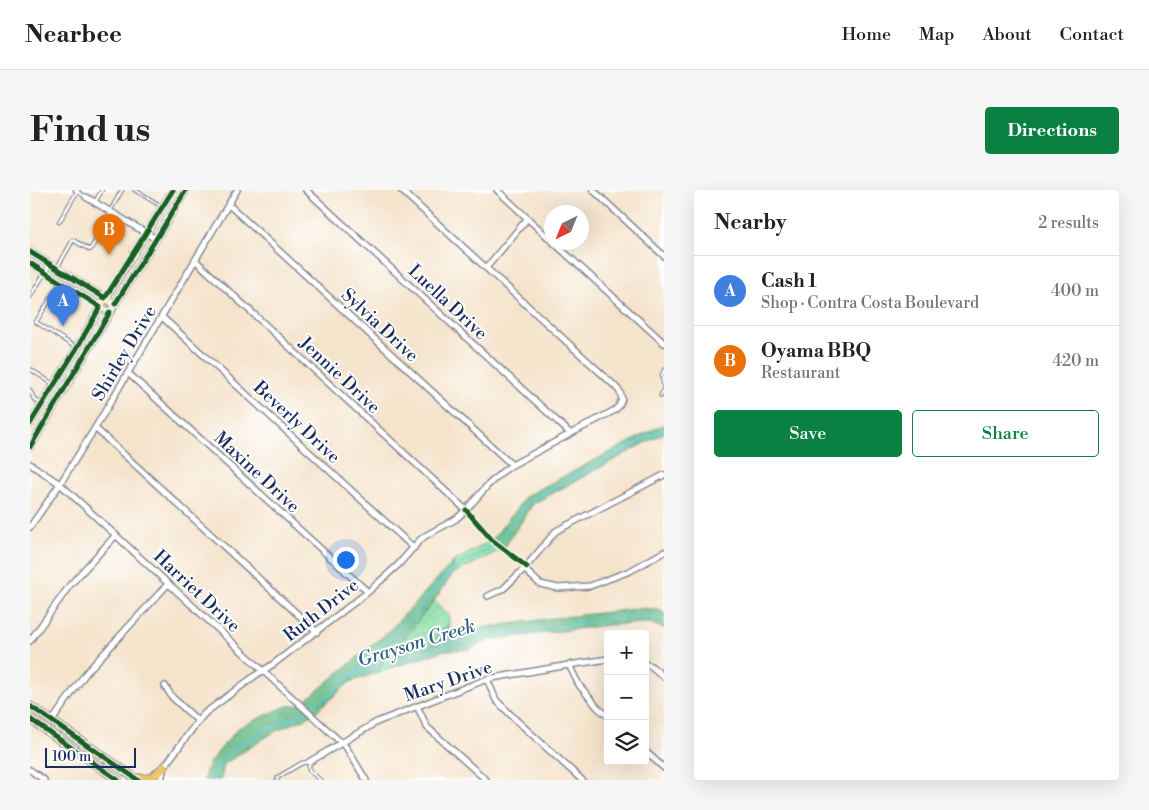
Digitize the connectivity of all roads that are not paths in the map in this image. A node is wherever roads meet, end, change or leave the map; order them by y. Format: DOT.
graph roads {
  1 [pos="77,190"];
  2 [pos="102,190"];
  3 [pos="122,190"];
  4 [pos="134,190"];
  5 [pos="172,190"];
  6 [pos="186,190"];
  7 [pos="237,190"];
  8 [pos="306,190"];
  9 [pos="401,190"];
  10 [pos="497,190"];
  11 [pos="593,190"];
  12 [pos="86,197"];
  13 [pos="95,202"];
  14 [pos="229,205"];
  15 [pos="162,206"];
  16 [pos="110,211"];
  17 [pos="527,219"];
  18 [pos="59,222"];
  19 [pos="146,233"];
  20 [pos="544,235"];
  21 [pos="156,239"];
  22 [pos="561,250"];
  23 [pos="30,252"];
  24 [pos="664,256"];
  25 [pos="195,260"];
  26 [pos="30,263"];
  27 [pos="54,266"];
  28 [pos="486,268"];
  29 [pos="46,273"];
  30 [pos="60,281"];
  31 [pos="30,297"];
  32 [pos="106,298"];
  33 [pos="115,304"];
  34 [pos="100,306"];
  35 [pos="110,312"];
  36 [pos="162,317"];
  37 [pos="664,343"];
  38 [pos="77,348"];
  39 [pos="30,369"];
  40 [pos="664,370"];
  41 [pos="128,373"];
  42 [pos="54,385"];
  43 [pos="664,387"];
  44 [pos="30,390"];
  45 [pos="661,396"];
  46 [pos="42,404"];
  47 [pos="30,424"];
  48 [pos="95,428"];
  49 [pos="570,433"];
  50 [pos="30,447"];
  51 [pos="30,464"];
  52 [pos="512,465"];
  53 [pos="664,475"];
  54 [pos="60,484"];
  55 [pos="466,510"];
  56 [pos="30,527"];
  57 [pos="116,536"];
  58 [pos="414,548"];
  59 [pos="664,552"];
  60 [pos="524,569"];
  61 [pos="168,584"];
  62 [pos="368,592"];
  63 [pos="488,596"];
  64 [pos="317,632"];
  65 [pos="30,641"];
  66 [pos="604,660"];
  67 [pos="569,665"];
  68 [pos="649,665"];
  69 [pos="263,671"];
  70 [pos="664,677"];
  71 [pos="487,679"];
  72 [pos="165,686"];
  73 [pos="30,706"];
  74 [pos="417,706"];
  75 [pos="604,713"];
  76 [pos="30,719"];
  77 [pos="198,721"];
  78 [pos="52,722"];
  79 [pos="341,742"];
  80 [pos="649,755"];
  81 [pos="308,762"];
  82 [pos="164,767"];
  83 [pos="664,768"];
  84 [pos="30,770"];
  85 [pos="136,779"];
  86 [pos="44,780"];
  87 [pos="118,780"];
  88 [pos="160,780"];
  89 [pos="277,780"];
  90 [pos="320,780"];
  91 [pos="366,780"];
  92 [pos="486,780"];
  93 [pos="582,780"];
  1 -- 12 [label="lane"];
  1 -- 18 [label="lane"];
  2 -- 13 [label="lane"];
  3 -- 16 [label="lane"];
  4 -- 15 [label="lane"];
  5 -- 15 [label="main road"];
  6 -- 21 [label="main road"];
  7 -- 14 [label="street, Shirley Drive"];
  8 -- 49 [label="street, Luella Drive"];
  9 -- 28 [label="street"];
  10 -- 17 [label="street"];
  11 -- 24 [label="street"];
  12 -- 13 [label="street"];
  13 -- 16 [label="street"];
  14 -- 25 [label="street, Shirley Drive"];
  14 -- 52 [label="street, Sylvia Drive"];
  15 -- 19 [label="main road"];
  16 -- 19 [label="street"];
  16 -- 27 [label="lane"];
  17 -- 20 [label="street"];
  17 -- 28 [label="street"];
  19 -- 21 [label="street"];
  19 -- 32 [label="main road"];
  21 -- 33 [label="main road"];
  22 -- 37 [label="street"];
  23 -- 27 [label="main road"];
  25 -- 36 [label="street, Shirley Drive"];
  25 -- 55 [label="street, Jennie Drive"];
  26 -- 29 [label="main road"];
  27 -- 29 [label="lane"];
  27 -- 32 [label="main road"];
  28 -- 49 [label="street, Ruth Drive"];
  29 -- 30 [label="main road"];
  29 -- 31 [label="lane"];
  30 -- 34 [label="main road"];
  30 -- 38 [label="lane"];
  32 -- 33 [label="main road"];
  32 -- 34 [label="main road"];
  33 -- 35 [label="main road"];
  34 -- 35 [label="main road"];
  34 -- 38 [label="main road"];
  35 -- 50 [label="main road"];
  36 -- 41 [label="street, Shirley Drive"];
  36 -- 58 [label="street, Beverly Drive"];
  38 -- 42 [label="main road"];
  39 -- 42 [label="lane"];
  40 -- 43 [label="lane"];
  41 -- 48 [label="street, Shirley Drive"];
  41 -- 62 [label="street, Maxine Drive"];
  42 -- 46 [label="main road"];
  43 -- 45 [label="lane"];
  44 -- 46 [label="lane"];
  46 -- 47 [label="main road"];
  48 -- 54 [label="street, Shirley Drive"];
  48 -- 64 [label="street"];
  49 -- 52 [label="street, Ruth Drive"];
  51 -- 54 [label="street, Harriet Drive"];
  52 -- 55 [label="street, Ruth Drive"];
  53 -- 60 [label="street"];
  54 -- 56 [label="street, Shirley Drive"];
  54 -- 57 [label="street, Harriet Drive"];
  55 -- 58 [label="street, Ruth Drive"];
  57 -- 61 [label="street, Harriet Drive"];
  57 -- 65 [label="street"];
  58 -- 62 [label="street, Ruth Drive"];
  59 -- 60 [label="street"];
  60 -- 63 [label="street"];
  61 -- 69 [label="street, Harriet Drive"];
  61 -- 78 [label="street"];
  62 -- 64 [label="street, Ruth Drive"];
  64 -- 69 [label="street, Ruth Drive"];
  66 -- 67 [label="street, Mary Drive"];
  67 -- 71 [label="street, Mary Drive"];
  67 -- 75 [label="street"];
  68 -- 70 [label="street"];
  69 -- 77 [label="street, Ruth Drive"];
  69 -- 79 [label="street, Harriet Drive"];
  71 -- 74 [label="street, Mary Drive"];
  71 -- 93 [label="street"];
  72 -- 77 [label="street"];
  73 -- 78 [label="main road"];
  74 -- 79 [label="street, Mary Drive"];
  74 -- 92 [label="street"];
  76 -- 87 [label="main road"];
  77 -- 82 [label="street, Ruth Drive"];
  78 -- 85 [label="main road"];
  79 -- 81 [label="street, Mary Drive"];
  79 -- 91 [label="street, Harriet Drive"];
  80 -- 83 [label="street"];
  81 -- 89 [label="lane"];
  81 -- 90 [label="lane"];
  82 -- 85 [label="main road"];
  82 -- 88 [label="street, Ruth Drive"];
  84 -- 86 [label="street"];
}
